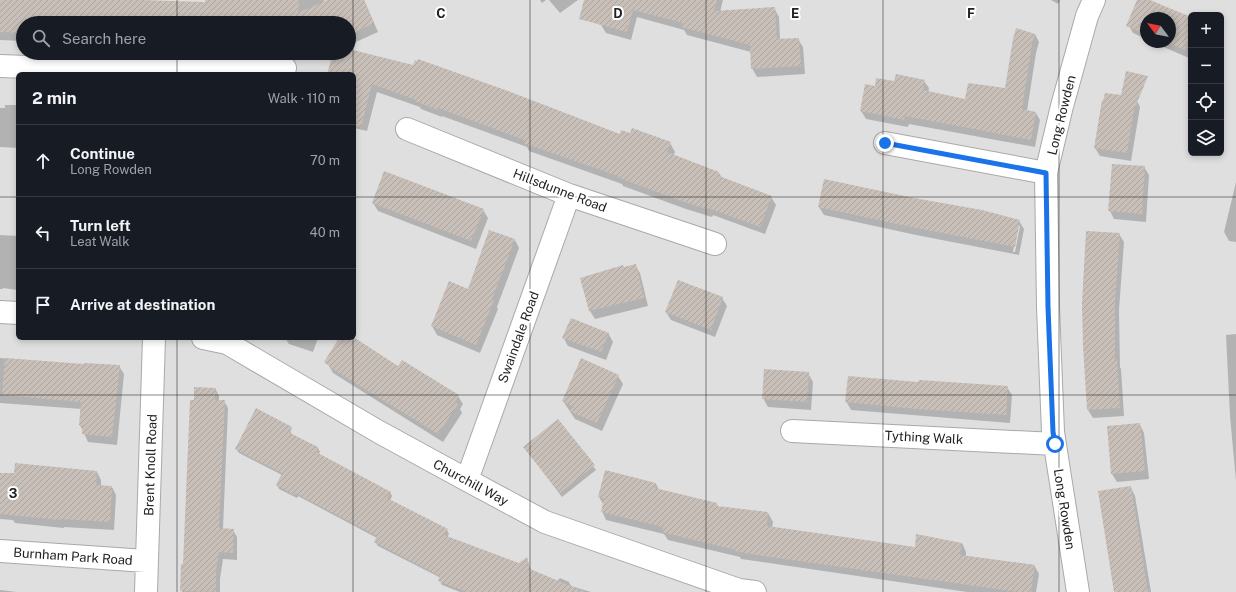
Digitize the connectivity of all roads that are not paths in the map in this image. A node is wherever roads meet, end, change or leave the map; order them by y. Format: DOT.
graph roads {
  1 [pos="1094,0"];
  2 [pos="0,66"];
  3 [pos="284,68"];
  4 [pos="110,72"];
  5 [pos="407,130"];
  6 [pos="885,143"];
  7 [pos="1046,173"];
  8 [pos="569,195"];
  9 [pos="715,244"];
  10 [pos="0,312"];
  11 [pos="16,313"];
  12 [pos="154,340"];
  13 [pos="213,340"];
  14 [pos="792,431"];
  15 [pos="1055,444"];
  16 [pos="467,480"];
  17 [pos="0,551"];
  18 [pos="146,561"];
  19 [pos="146,592"];
  20 [pos="755,592"];
  21 [pos="1078,592"];
  1 -- 7 [label="street, Long Rowden"];
  2 -- 4 [label="street"];
  3 -- 4 [label="street"];
  5 -- 8 [label="street, Hillsdunne Road"];
  6 -- 7 [label="street"];
  7 -- 15 [label="street, Long Rowden"];
  8 -- 9 [label="street, Hillsdunne Road"];
  8 -- 16 [label="street, Swaindale Road"];
  10 -- 11 [label="street"];
  12 -- 18 [label="street, Brent Knoll Road"];
  13 -- 16 [label="street, Churchill Way"];
  14 -- 15 [label="street, Tything Walk"];
  15 -- 21 [label="street, Long Rowden"];
  16 -- 20 [label="street, Churchill Way"];
  17 -- 18 [label="street, Burnham Park Road"];
  18 -- 19 [label="street, Brent Knoll Road"];
}
